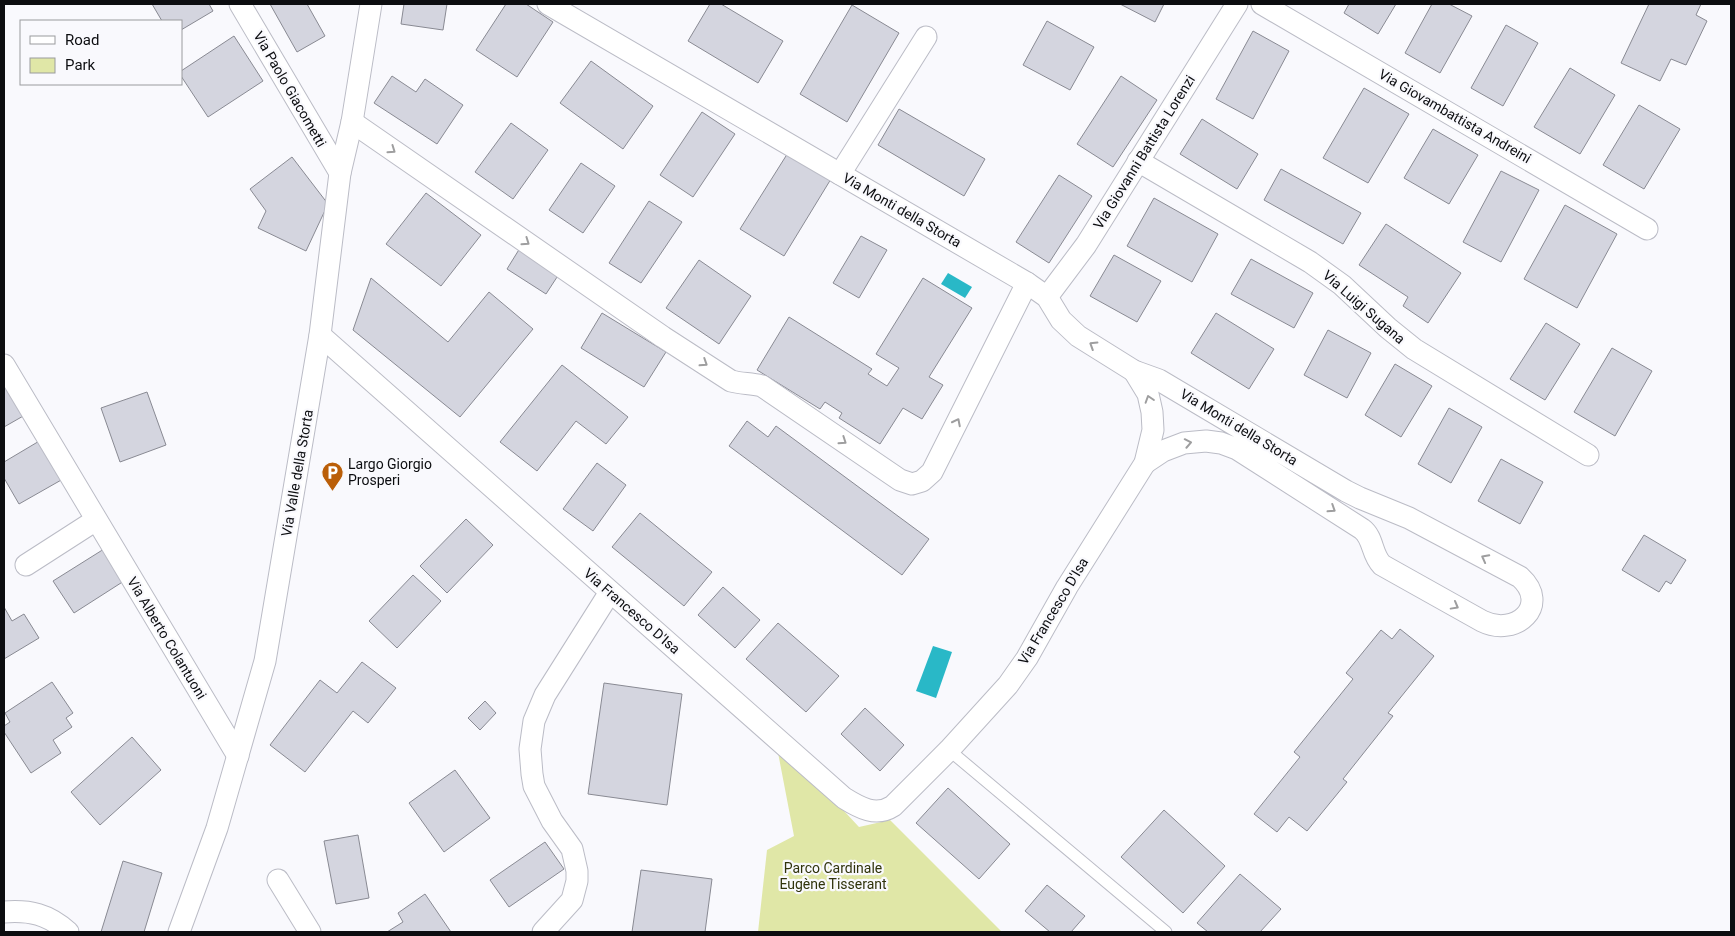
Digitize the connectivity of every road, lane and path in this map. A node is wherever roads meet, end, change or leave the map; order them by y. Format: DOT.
graph roads {
  1 [pos="240,4"];
  2 [pos="371,4"];
  3 [pos="548,4"];
  4 [pos="1237,4"];
  5 [pos="1262,4"];
  6 [pos="926,37"];
  7 [pos="352,122"];
  8 [pos="1138,161"];
  9 [pos="340,173"];
  10 [pos="840,174"];
  11 [pos="1647,229"];
  12 [pos="1027,283"];
  13 [pos="1047,297"];
  14 [pos="320,336"];
  15 [pos="4,365"];
  16 [pos="1134,371"];
  17 [pos="1588,455"];
  18 [pos="1145,463"];
  19 [pos="96,520"];
  20 [pos="26,565"];
  21 [pos="610,592"];
  22 [pos="949,750"];
  23 [pos="238,756"];
  24 [pos="278,880"];
  25 [pos="4,912"];
  26 [pos="68,932"];
  27 [pos="179,932"];
  28 [pos="310,932"];
  29 [pos="543,932"];
  30 [pos="1166,932"];
  1 -- 9 [label="street, Via Paolo Giacometti"];
  2 -- 7 [label="street, Via Valle della Storta"];
  3 -- 10 [label="street, Via Monti della Storta"];
  4 -- 8 [label="street, Via Giovanni Battista Lorenzi"];
  5 -- 11 [label="street, Via Giovambattista Andreini"];
  6 -- 10 [label="street"];
  7 -- 9 [label="street, Via Valle della Storta"];
  7 -- 12 [label="street, one-way"];
  8 -- 13 [label="street, Via Giovanni Battista Lorenzi"];
  8 -- 17 [label="street, Via Luigi Sugana"];
  9 -- 14 [label="street, Via Valle della Storta"];
  10 -- 12 [label="street, Via Monti della Storta"];
  12 -- 13 [label="street, Via Monti della Storta"];
  16 -- 13 [label="street, Via Monti della Storta, one-way"];
  14 -- 21 [label="street, Via Francesco D'Isa"];
  14 -- 23 [label="street, Via Valle della Storta"];
  15 -- 19 [label="street, Via Alberto Colantuoni"];
  18 -- 16 [label="street, one-way"];
  18 -- 16 [label="street, Via Monti della Storta, one-way"];
  18 -- 22 [label="street, Via Francesco D'Isa"];
  19 -- 20 [label="street"];
  19 -- 23 [label="street, Via Alberto Colantuoni"];
  21 -- 22 [label="street, Via Francesco D'Isa"];
  21 -- 29 [label="street"];
  22 -- 30 [label="lane"];
  23 -- 27 [label="street, Via Valle della Storta"];
  24 -- 28 [label="street"];
  25 -- 26 [label="street"];
}
